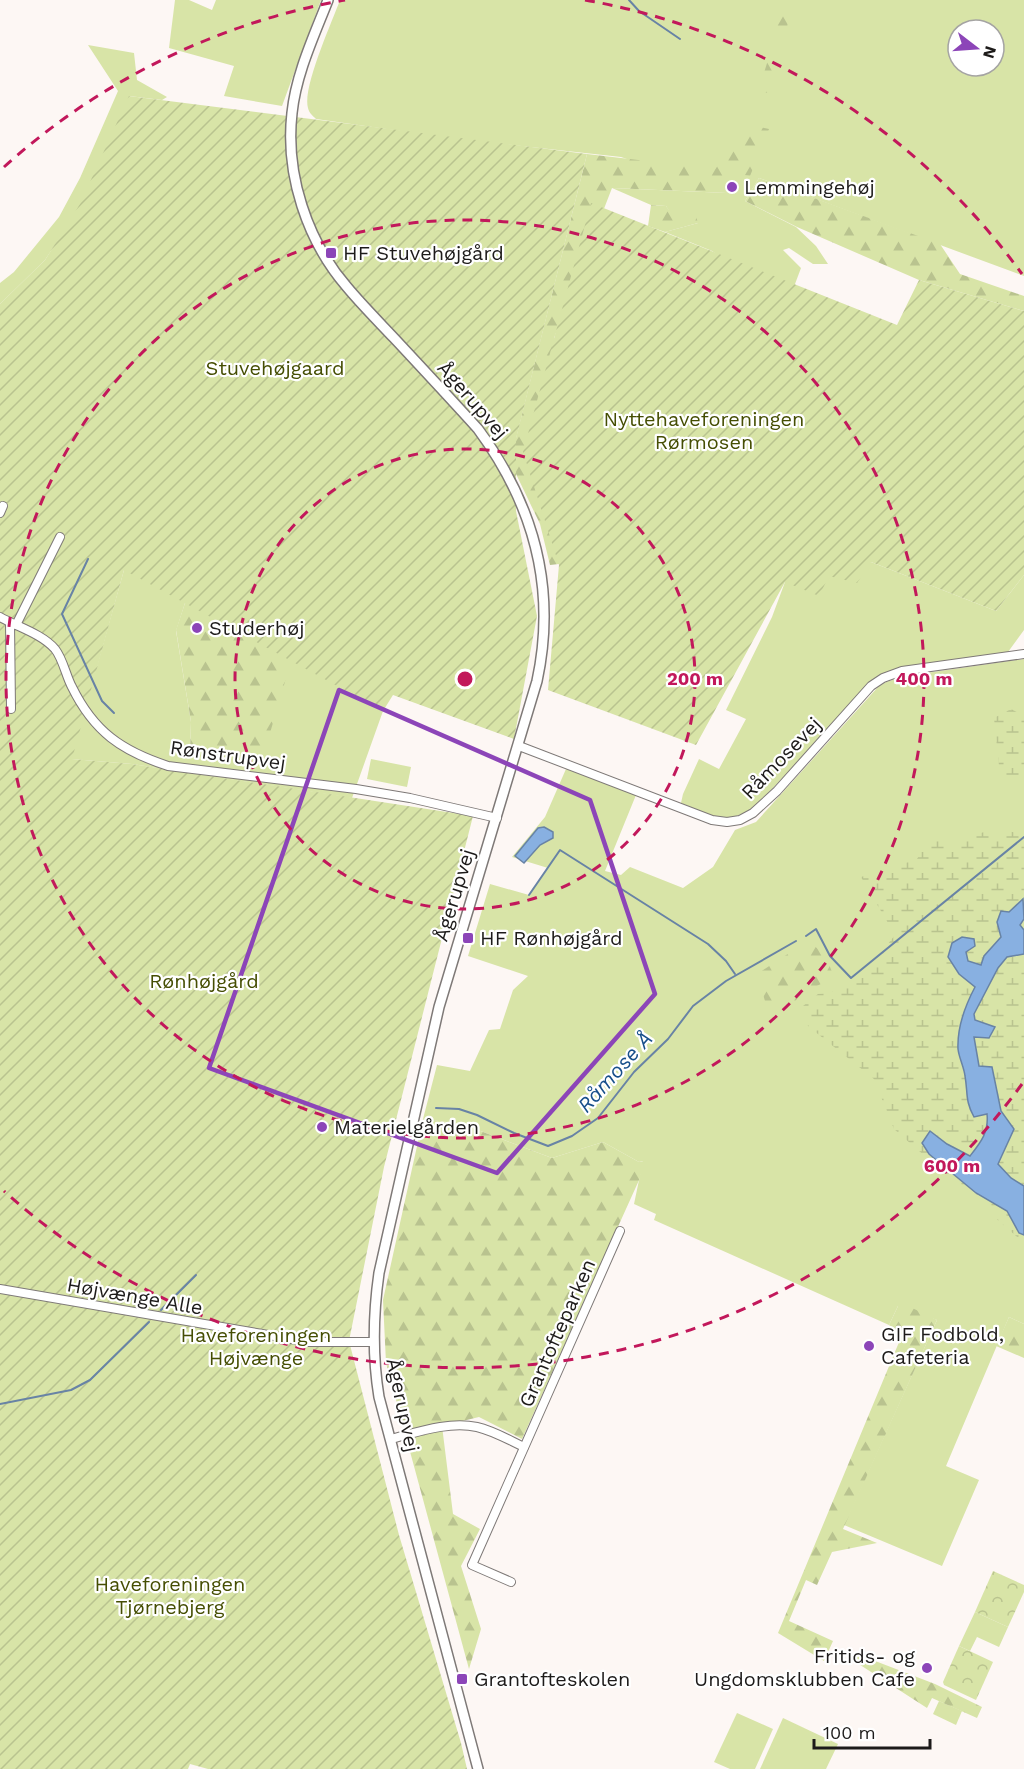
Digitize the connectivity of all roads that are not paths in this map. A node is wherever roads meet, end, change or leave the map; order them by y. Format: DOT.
graph roads {
  1 [pos="328,0"];
  2 [pos="60,537"];
  3 [pos="0,617"];
  4 [pos="13,624"];
  5 [pos="1024,654"];
  6 [pos="11,709"];
  7 [pos="519,746"];
  8 [pos="497,818"];
  9 [pos="620,1232"];
  10 [pos="0,1288"];
  11 [pos="373,1342"];
  12 [pos="390,1439"];
  13 [pos="524,1448"];
  14 [pos="511,1582"];
  15 [pos="478,1769"];
  1 -- 7 [label="street, Ågerupvej"];
  2 -- 4 [label="street"];
  3 -- 4 [label="street, Rønstrupvej"];
  4 -- 6 [label="street"];
  4 -- 8 [label="street, Rønstrupvej"];
  5 -- 7 [label="street, Råmosevej"];
  7 -- 8 [label="street, Ågerupvej"];
  8 -- 11 [label="street, Ågerupvej"];
  9 -- 13 [label="street, Grantofteparken"];
  10 -- 11 [label="street, Højvænge Alle"];
  11 -- 12 [label="street, Ågerupvej"];
  12 -- 13 [label="street"];
  12 -- 15 [label="street, Ågerupvej"];
  13 -- 14 [label="street, Grantofteparken"];
}
